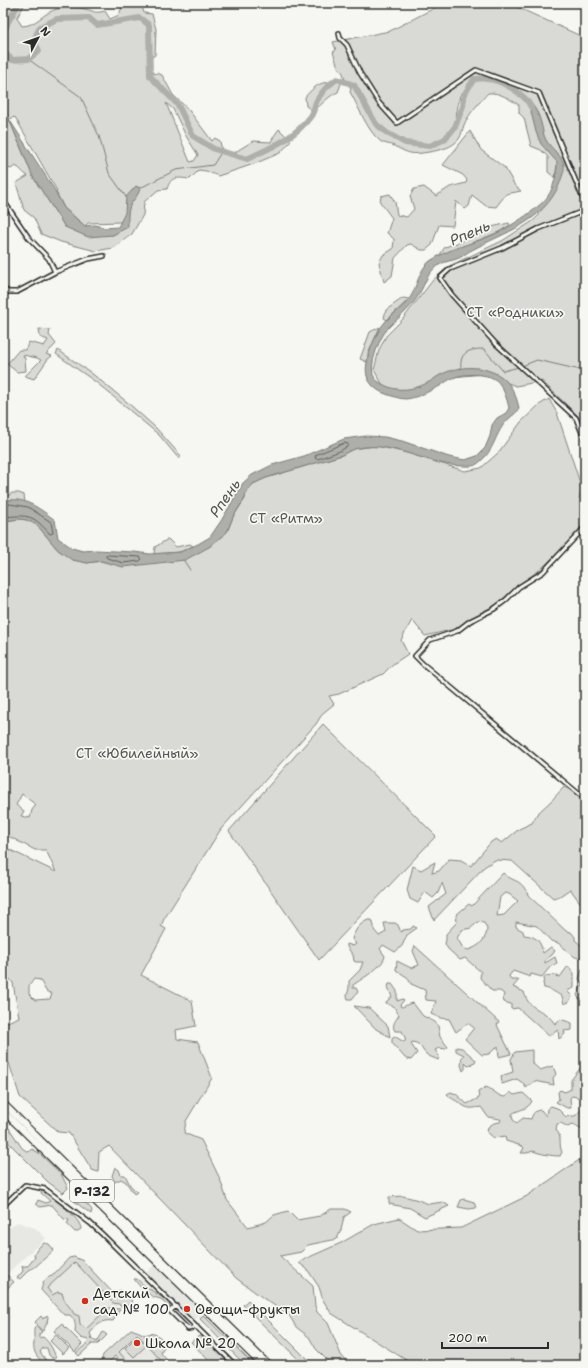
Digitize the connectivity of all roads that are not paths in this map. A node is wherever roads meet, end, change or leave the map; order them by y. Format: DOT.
graph roads {
  1 [pos="339,33"];
  2 [pos="3,200"];
  3 [pos="104,256"];
  4 [pos="55,272"];
  5 [pos="3,289"];
  6 [pos="585,440"];
  7 [pos="585,527"];
  8 [pos="585,799"];
  9 [pos="3,1103"];
  10 [pos="3,1111"];
  11 [pos="3,1210"];
  12 [pos="176,1306"];
  13 [pos="197,1327"];
  14 [pos="235,1365"];
  15 [pos="262,1365"];
  16 [pos="269,1365"];
  1 -- 6 [label="street"];
  2 -- 4 [label="street"];
  3 -- 4 [label="street"];
  4 -- 5 [label="street"];
  7 -- 8 [label="street"];
  9 -- 16 [label="highway, Р-132"];
  10 -- 15 [label="highway, Р-132"];
  11 -- 12 [label="street"];
  12 -- 13 [label="street"];
  12 -- 13 [label="street"];
  13 -- 14 [label="street"];
}
